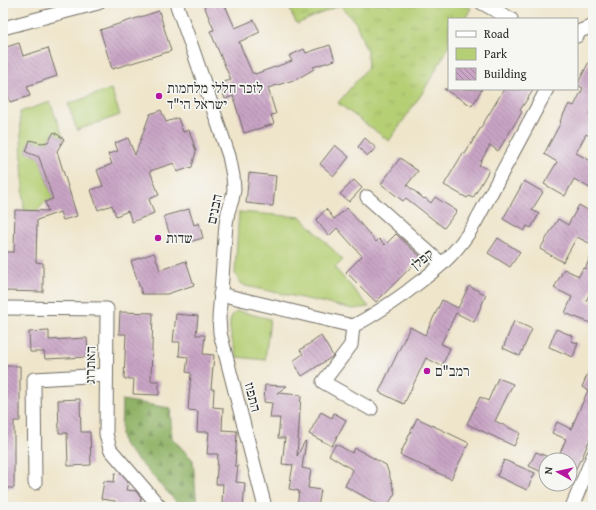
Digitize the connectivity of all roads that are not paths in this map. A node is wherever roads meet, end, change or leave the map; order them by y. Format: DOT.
graph roads {
  1 [pos="98,3"];
  2 [pos="176,3"];
  3 [pos="482,3"];
  4 [pos="509,18"];
  5 [pos="593,26"];
  6 [pos="3,28"];
  7 [pos="578,34"];
  8 [pos="546,90"];
  9 [pos="367,197"];
  10 [pos="442,264"];
  11 [pos="220,294"];
  12 [pos="3,308"];
  13 [pos="353,326"];
  14 [pos="106,375"];
  15 [pos="371,409"];
  16 [pos="593,456"];
  17 [pos="35,483"];
  18 [pos="160,507"];
  19 [pos="265,507"];
  20 [pos="572,507"];
  1 -- 6 [label="street"];
  2 -- 11 [label="street, הבנים"];
  3 -- 4 [label="street"];
  5 -- 7 [label="street"];
  8 -- 10 [label="street, קפלן"];
  9 -- 10 [label="street"];
  10 -- 13 [label="street, קפלן"];
  11 -- 13 [label="street"];
  11 -- 19 [label="street, התפוז"];
  12 -- 14 [label="street, האתרוג"];
  13 -- 15 [label="street"];
  14 -- 17 [label="street"];
  14 -- 18 [label="street, האתרוג"];
  16 -- 20 [label="street"];
}
